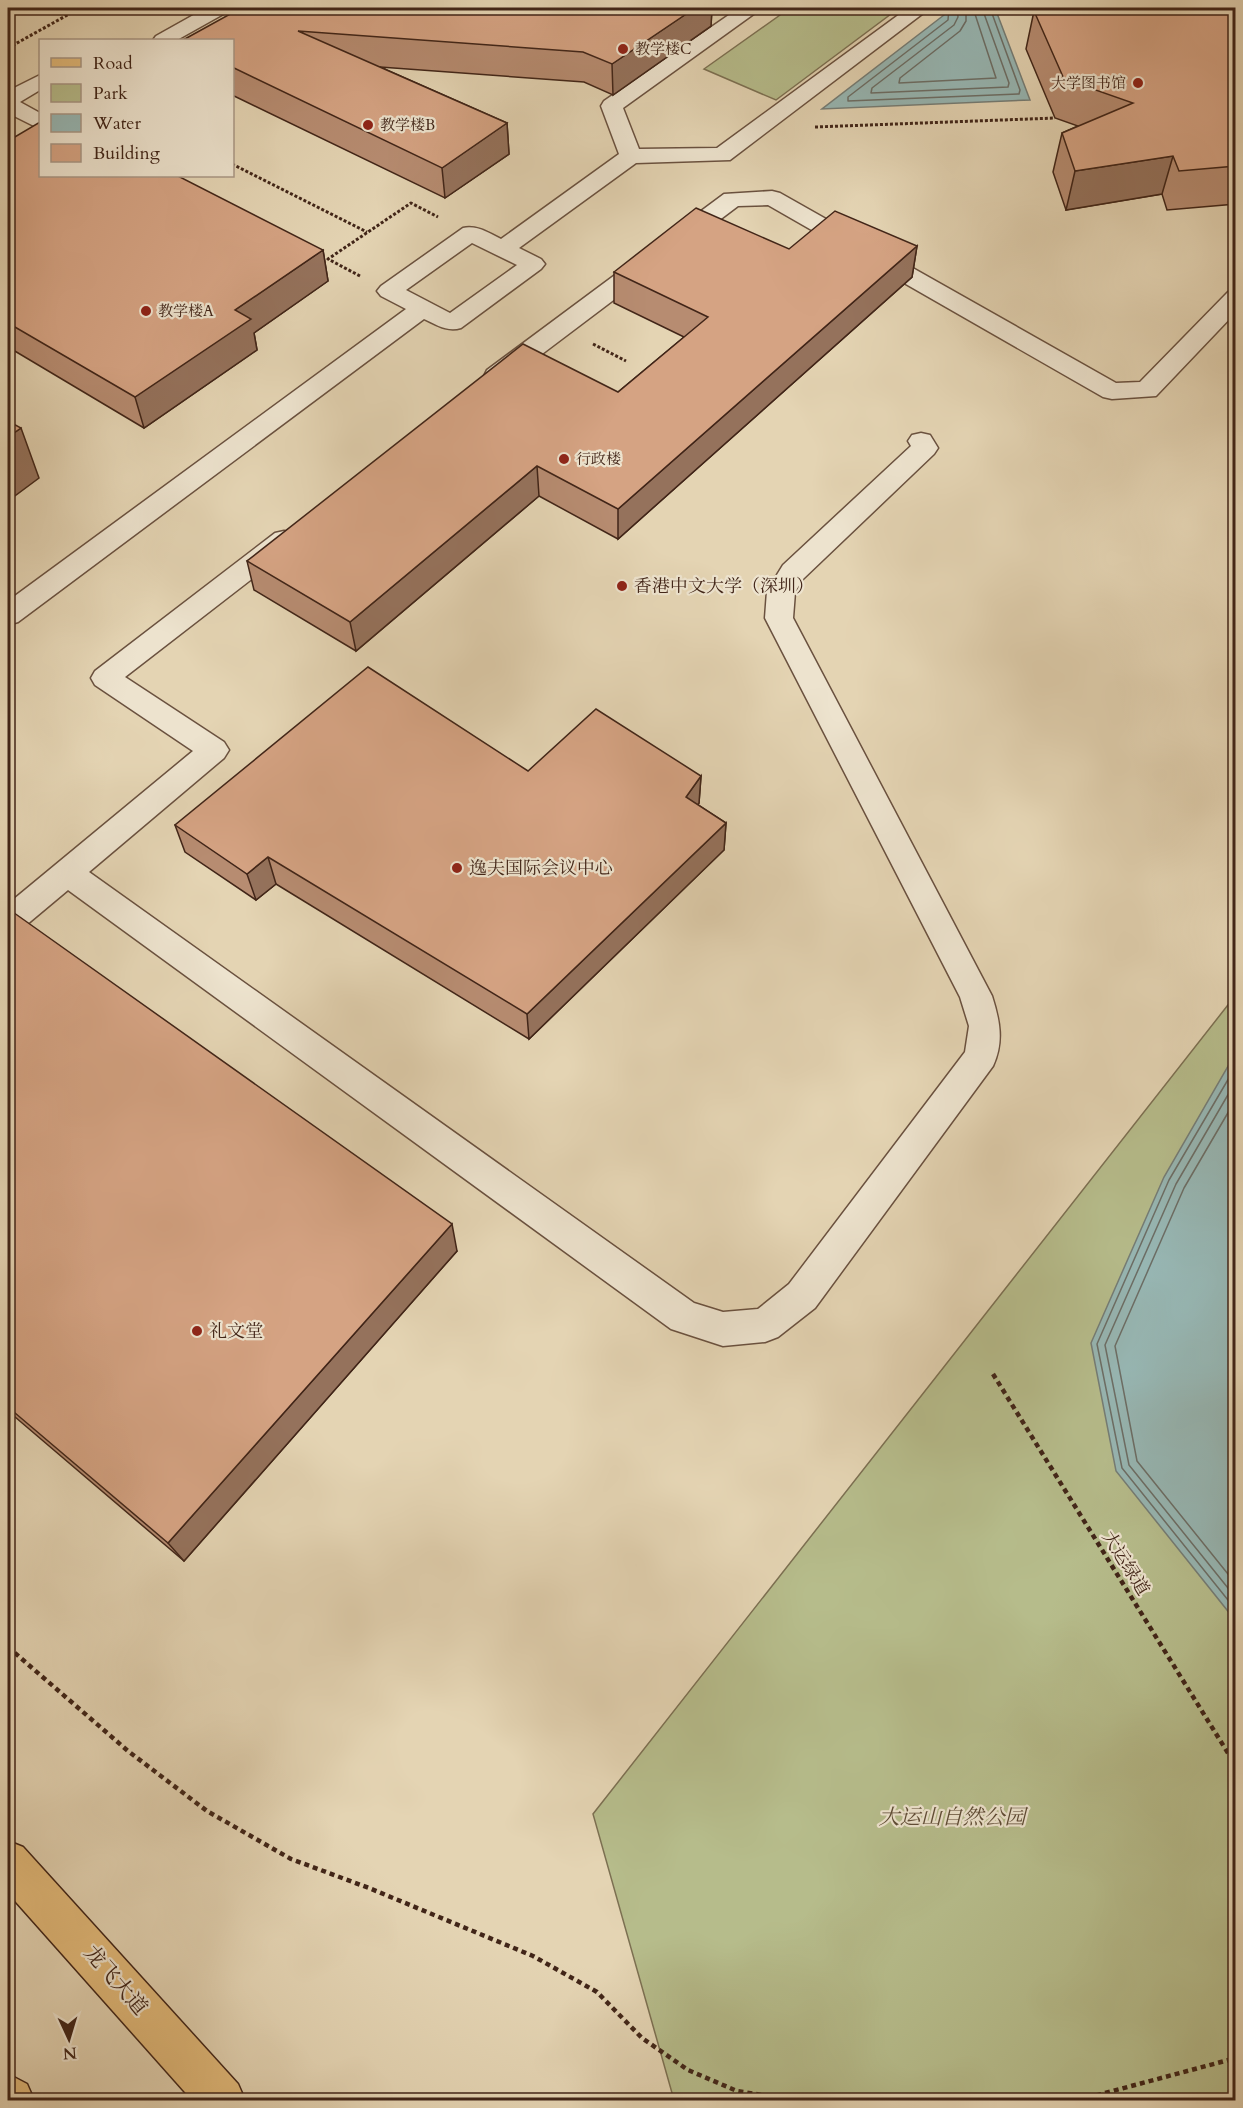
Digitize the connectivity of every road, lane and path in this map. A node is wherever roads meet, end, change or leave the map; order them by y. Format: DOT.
graph roads {
  1 [pos="80,8"];
  2 [pos="220,8"];
  3 [pos="752,8"];
  4 [pos="920,8"];
  5 [pos="165,39"];
  6 [pos="8,48"];
  7 [pos="39,82"];
  8 [pos="8,99"];
  9 [pos="8,104"];
  10 [pos="1055,118"];
  11 [pos="35,119"];
  12 [pos="757,129"];
  13 [pos="8,130"];
  14 [pos="631,156"];
  15 [pos="234,165"];
  16 [pos="368,232"];
  17 [pos="471,233"];
  18 [pos="503,249"];
  19 [pos="389,291"];
  20 [pos="1236,297"];
  21 [pos="423,308"];
  22 [pos="475,392"];
  23 [pos="921,441"];
  24 [pos="304,524"];
  25 [pos="8,615"];
  26 [pos="67,873"];
  27 [pos="8,922"];
  28 [pos="993,1374"];
  29 [pos="8,1647"];
  30 [pos="1236,1766"];
  31 [pos="8,1862"];
  32 [pos="1236,2058"];
  33 [pos="8,2097"];
  34 [pos="11,2100"];
  35 [pos="222,2100"];
  36 [pos="793,2100"];
  37 [pos="1079,2100"];
  1 -- 6 [label="path"];
  2 -- 5 [label="street"];
  3 -- 14 [label="street"];
  4 -- 12 [label="street"];
  7 -- 8 [label="street"];
  9 -- 11 [label="street"];
  10 -- 12 [label="path"];
  11 -- 13 [label="street"];
  12 -- 14 [label="street"];
  14 -- 18 [label="street"];
  15 -- 16 [label="path"];
  16 -- 17 [label="path"];
  16 -- 19 [label="path"];
  17 -- 18 [label="street"];
  17 -- 19 [label="street"];
  18 -- 21 [label="street"];
  19 -- 21 [label="street"];
  20 -- 22 [label="street"];
  21 -- 25 [label="street"];
  23 -- 26 [label="street"];
  24 -- 26 [label="street"];
  26 -- 27 [label="street"];
  28 -- 30 [label="path, 大运绿道"];
  29 -- 36 [label="path"];
  31 -- 35 [label="main road, 龙飞大道"];
  32 -- 37 [label="path"];
  33 -- 34 [label="main road"];
}
